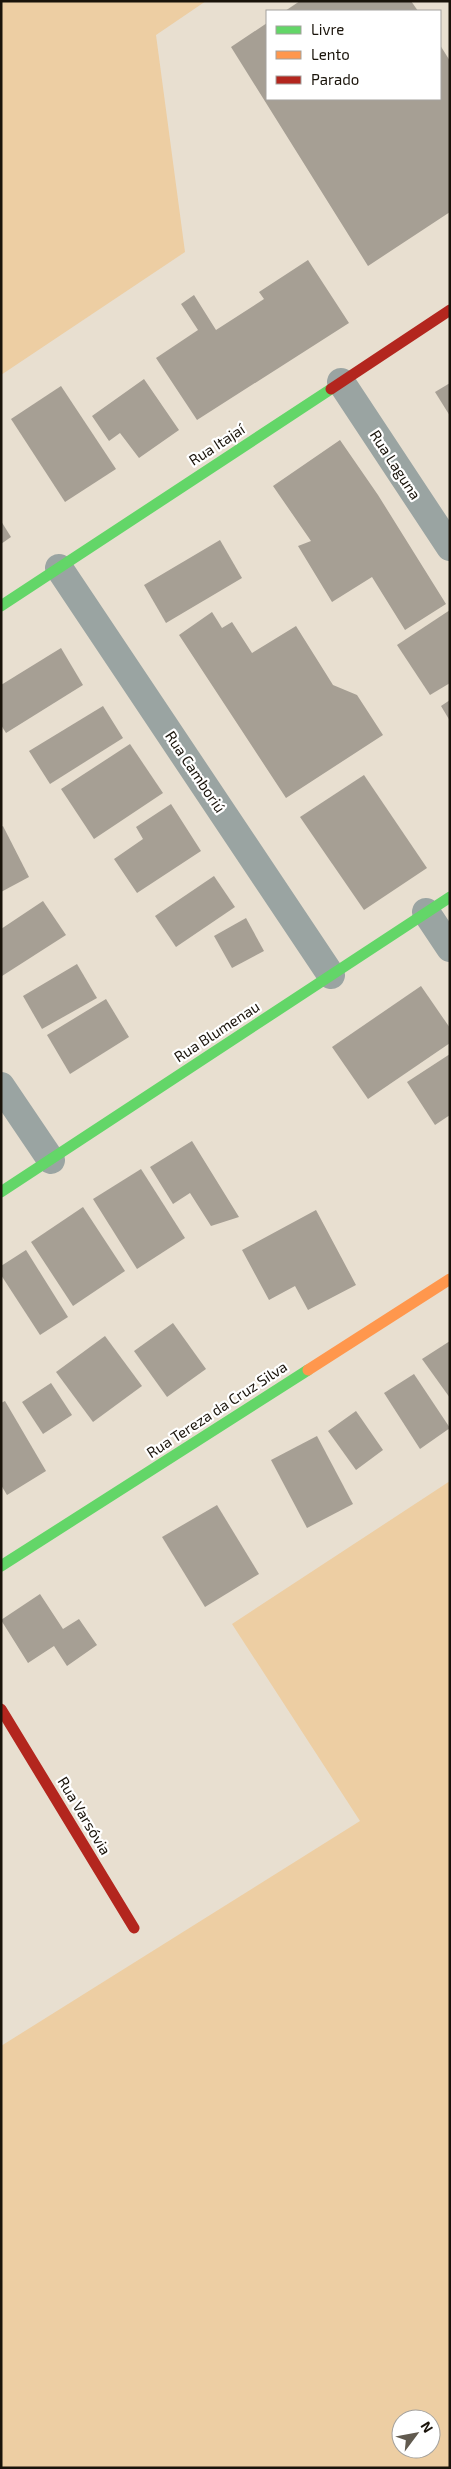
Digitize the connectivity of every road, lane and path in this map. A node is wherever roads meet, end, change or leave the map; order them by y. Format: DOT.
graph roads {
  1 [pos="450,310"];
  2 [pos="341,382"];
  3 [pos="450,547"];
  4 [pos="59,568"];
  5 [pos="1,606"];
  6 [pos="450,897"];
  7 [pos="426,912"];
  8 [pos="450,948"];
  9 [pos="330,975"];
  10 [pos="1,1086"];
  11 [pos="51,1160"];
  12 [pos="1,1192"];
  13 [pos="450,1279"];
  14 [pos="1,1566"];
  15 [pos="1,1708"];
  16 [pos="134,1928"];
  1 -- 2 [label="street, Rua Itajaí"];
  2 -- 3 [label="street, Rua Laguna"];
  2 -- 4 [label="street, Rua Itajaí"];
  4 -- 5 [label="street, Rua Itajaí"];
  4 -- 9 [label="street, Rua Camboriú"];
  6 -- 7 [label="street, Rua Blumenau"];
  7 -- 8 [label="street"];
  7 -- 9 [label="street, Rua Blumenau"];
  9 -- 11 [label="street, Rua Blumenau"];
  10 -- 11 [label="street"];
  11 -- 12 [label="street, Rua Blumenau"];
  13 -- 14 [label="street, Rua Tereza da Cruz Silva"];
  15 -- 16 [label="street, Rua Varsóvia"];
}
